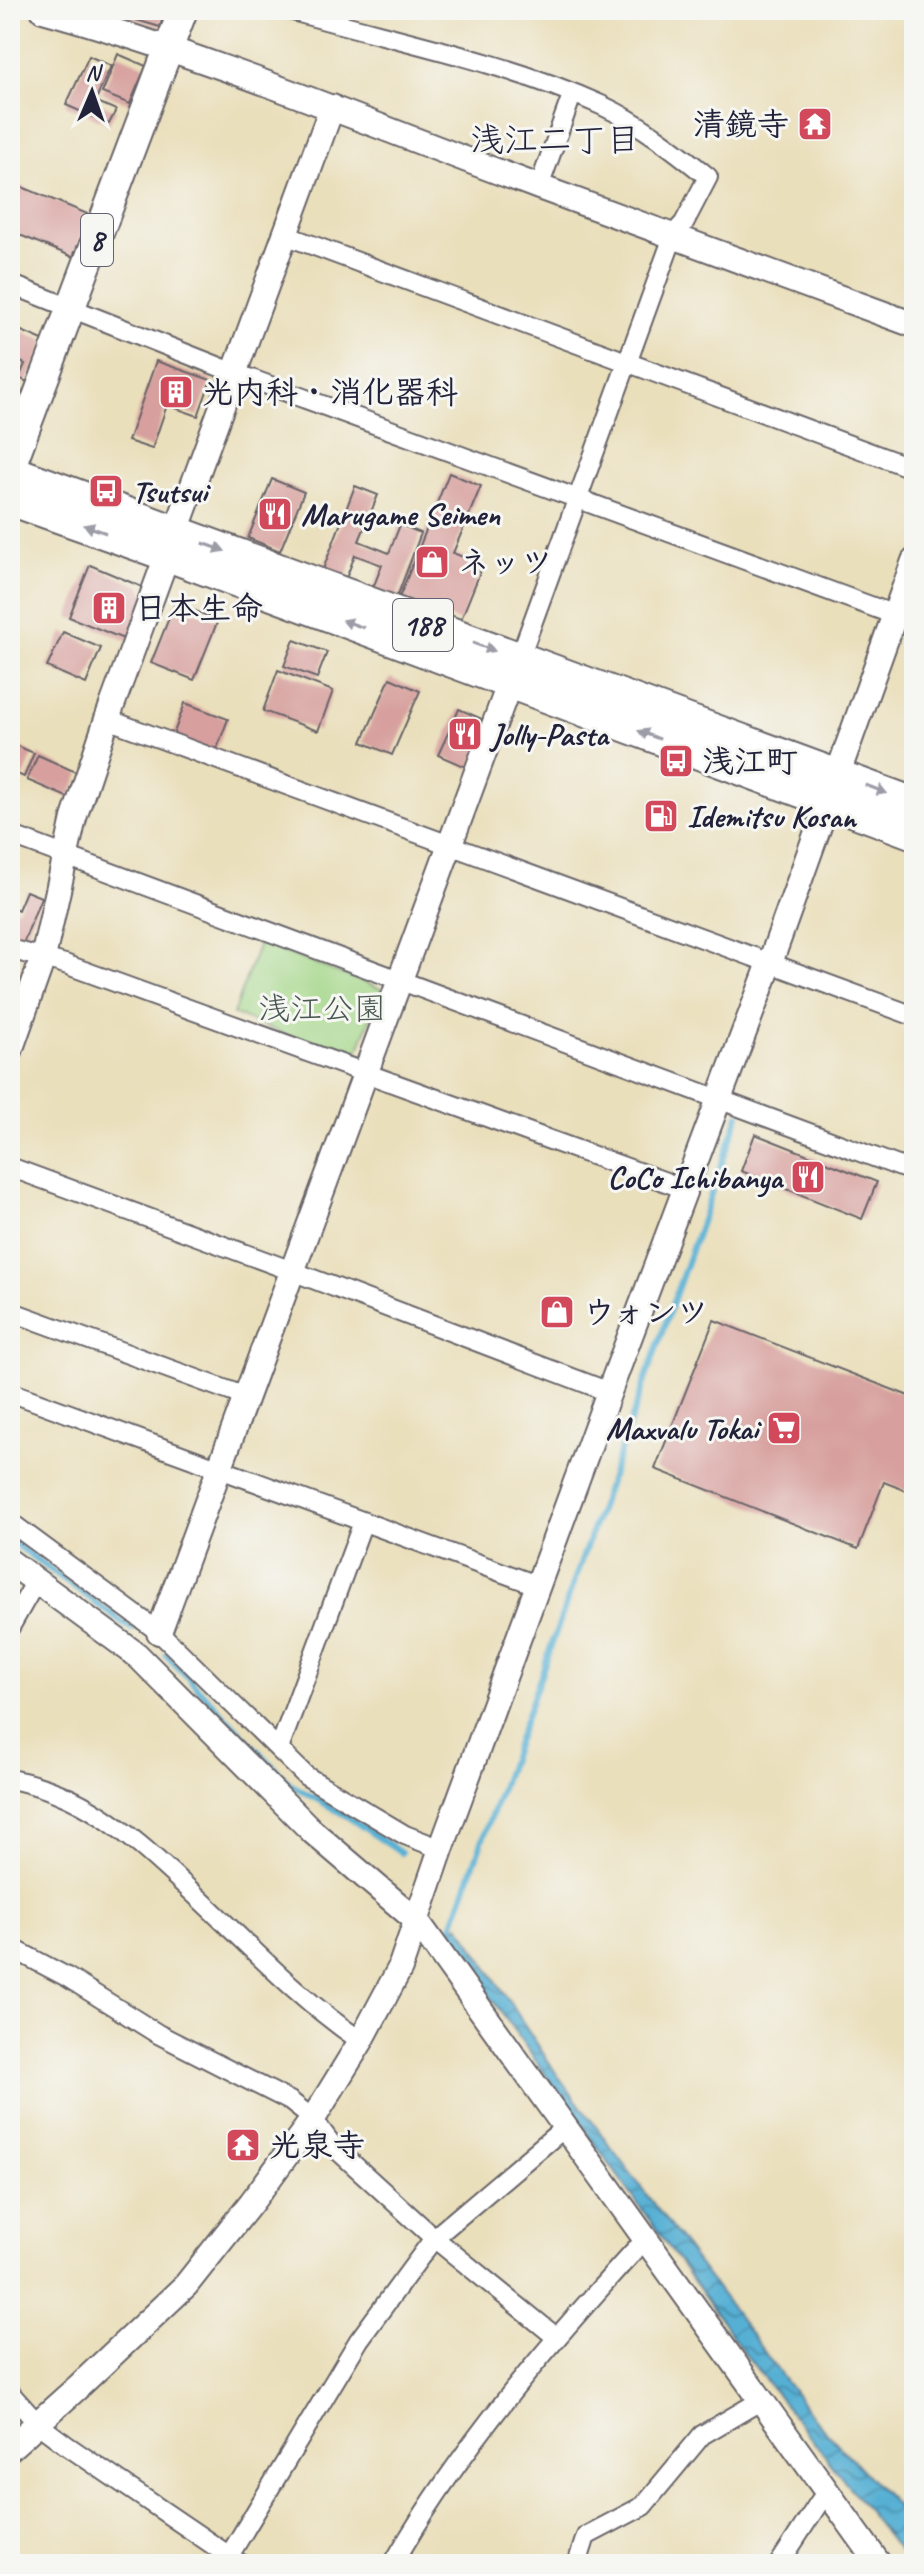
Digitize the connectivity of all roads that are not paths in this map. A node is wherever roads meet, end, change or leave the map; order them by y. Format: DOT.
graph roads {
  1 [pos="43,10"];
  2 [pos="183,10"];
  3 [pos="289,10"];
  4 [pos="170,48"];
  5 [pos="572,95"];
  6 [pos="332,107"];
  7 [pos="539,187"];
  8 [pos="674,234"];
  9 [pos="285,235"];
  10 [pos="10,284"];
  11 [pos="72,308"];
  12 [pos="914,325"];
  13 [pos="628,362"];
  14 [pos="235,373"];
  15 [pos="914,469"];
  16 [pos="10,470"];
  17 [pos="10,499"];
  18 [pos="578,499"];
  19 [pos="172,544"];
  20 [pos="914,561"];
  21 [pos="905,618"];
  22 [pos="514,671"];
  23 [pos="107,719"];
  24 [pos="832,788"];
  25 [pos="914,804"];
  26 [pos="914,833"];
  27 [pos="10,835"];
  28 [pos="450,846"];
  29 [pos="66,855"];
  30 [pos="10,949"];
  31 [pos="43,958"];
  32 [pos="770,963"];
  33 [pos="401,981"];
  34 [pos="914,1016"];
  35 [pos="10,1051"];
  36 [pos="366,1073"];
  37 [pos="718,1100"];
  38 [pos="10,1167"];
  39 [pos="914,1172"];
  40 [pos="685,1189"];
  41 [pos="292,1271"];
  42 [pos="10,1311"];
  43 [pos="10,1392"];
  44 [pos="609,1392"];
  45 [pos="246,1397"];
  46 [pos="220,1468"];
  47 [pos="10,1522"];
  48 [pos="363,1522"];
  49 [pos="10,1562"];
  50 [pos="36,1581"];
  51 [pos="539,1586"];
  52 [pos="10,1627"];
  53 [pos="159,1632"];
  54 [pos="137,1655"];
  55 [pos="279,1749"];
  56 [pos="10,1779"];
  57 [pos="441,1849"];
  58 [pos="417,1921"];
  59 [pos="10,1947"];
  60 [pos="361,2041"];
  61 [pos="313,2119"];
  62 [pos="564,2128"];
  63 [pos="434,2238"];
  64 [pos="646,2242"];
  65 [pos="556,2337"];
  66 [pos="10,2393"];
  67 [pos="760,2401"];
  68 [pos="38,2424"];
  69 [pos="10,2448"];
  70 [pos="828,2495"];
  71 [pos="235,2560"];
  72 [pos="393,2564"];
  73 [pos="577,2564"];
  74 [pos="779,2564"];
  75 [pos="879,2564"];
  1 -- 4 [label="street"];
  2 -- 4 [label="main road, 8"];
  3 -- 5 [label="street"];
  4 -- 6 [label="street"];
  4 -- 11 [label="main road, 8"];
  5 -- 7 [label="street"];
  5 -- 8 [label="street"];
  6 -- 7 [label="street"];
  6 -- 9 [label="street"];
  7 -- 8 [label="street"];
  8 -- 12 [label="street"];
  8 -- 13 [label="street"];
  9 -- 13 [label="street"];
  9 -- 14 [label="street"];
  10 -- 11 [label="street"];
  11 -- 14 [label="street"];
  11 -- 16 [label="main road, 8"];
  13 -- 15 [label="street"];
  13 -- 18 [label="street"];
  14 -- 18 [label="street"];
  14 -- 19 [label="street"];
  16 -- 19 [label="highway, 188"];
  19 -- 17 [label="highway, 188, one-way"];
  18 -- 21 [label="street"];
  18 -- 22 [label="street"];
  19 -- 22 [label="highway, 188"];
  19 -- 23 [label="street"];
  20 -- 21 [label="street"];
  21 -- 24 [label="street"];
  22 -- 24 [label="highway, 188"];
  22 -- 28 [label="street"];
  23 -- 28 [label="street"];
  23 -- 29 [label="street"];
  24 -- 25 [label="highway, 188, one-way"];
  24 -- 26 [label="highway, 188"];
  24 -- 32 [label="street"];
  27 -- 29 [label="street"];
  28 -- 32 [label="street"];
  28 -- 33 [label="street"];
  29 -- 31 [label="street"];
  29 -- 33 [label="street"];
  30 -- 31 [label="street"];
  31 -- 35 [label="street"];
  31 -- 36 [label="street"];
  32 -- 34 [label="street"];
  32 -- 37 [label="street"];
  33 -- 36 [label="street"];
  33 -- 37 [label="street"];
  36 -- 40 [label="street"];
  36 -- 41 [label="street"];
  37 -- 39 [label="street"];
  37 -- 40 [label="street"];
  38 -- 41 [label="street"];
  40 -- 44 [label="street"];
  41 -- 44 [label="street"];
  41 -- 45 [label="street"];
  42 -- 45 [label="street"];
  43 -- 46 [label="street"];
  44 -- 51 [label="street"];
  45 -- 46 [label="street"];
  46 -- 48 [label="street"];
  46 -- 53 [label="street"];
  47 -- 53 [label="street"];
  48 -- 51 [label="street"];
  48 -- 55 [label="street"];
  49 -- 50 [label="street"];
  50 -- 52 [label="street"];
  50 -- 54 [label="street"];
  51 -- 57 [label="street"];
  53 -- 54 [label="street"];
  53 -- 55 [label="street"];
  54 -- 58 [label="street"];
  55 -- 57 [label="street"];
  56 -- 60 [label="street"];
  57 -- 58 [label="street"];
  58 -- 60 [label="street"];
  58 -- 62 [label="street"];
  59 -- 61 [label="street"];
  60 -- 61 [label="street"];
  61 -- 63 [label="street"];
  61 -- 68 [label="street"];
  62 -- 63 [label="street"];
  62 -- 64 [label="street"];
  63 -- 65 [label="street"];
  63 -- 71 [label="street"];
  64 -- 65 [label="street"];
  64 -- 67 [label="street"];
  65 -- 72 [label="street"];
  66 -- 68 [label="street"];
  67 -- 70 [label="street"];
  67 -- 73 [label="street"];
  68 -- 69 [label="street"];
  68 -- 71 [label="street"];
  70 -- 74 [label="street"];
  70 -- 75 [label="street"];
}
